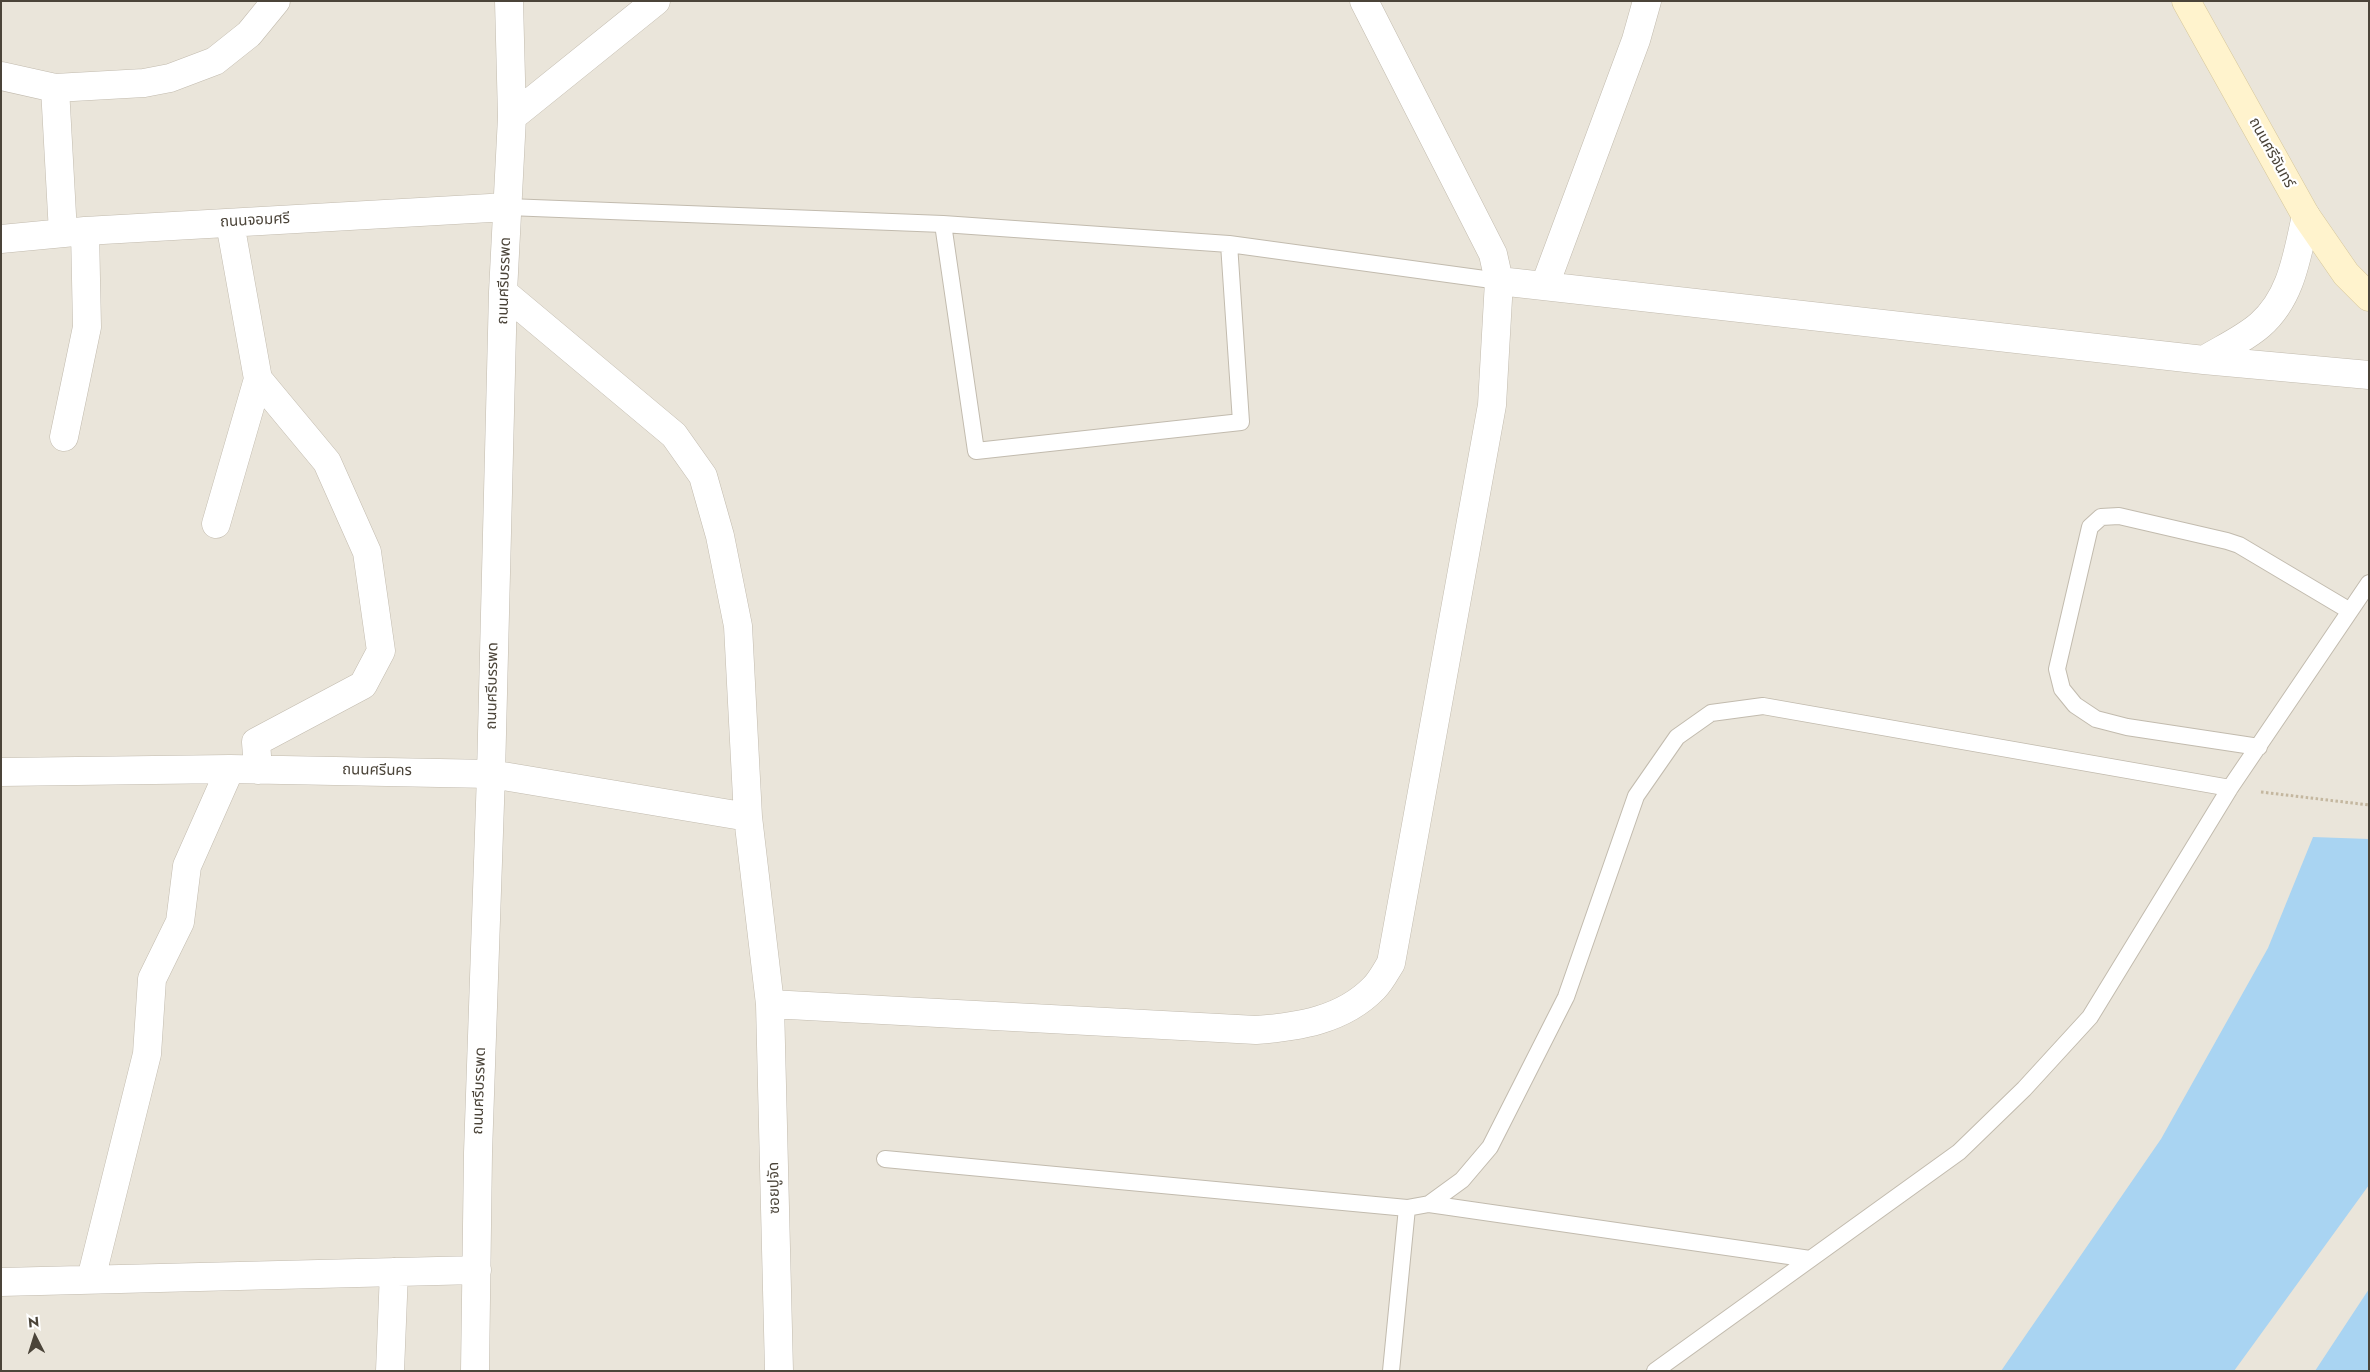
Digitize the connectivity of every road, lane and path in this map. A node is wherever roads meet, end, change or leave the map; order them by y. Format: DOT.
graph roads {
  1 [pos="276,1"];
  2 [pos="509,1"];
  3 [pos="656,1"];
  4 [pos="1364,1"];
  5 [pos="1647,1"];
  6 [pos="2186,1"];
  7 [pos="1,76"];
  8 [pos="55,88"];
  9 [pos="512,117"];
  10 [pos="508,207"];
  11 [pos="2306,216"];
  12 [pos="230,223"];
  13 [pos="943,224"];
  14 [pos="74,232"];
  15 [pos="1,238"];
  16 [pos="1229,244"];
  17 [pos="1500,281"];
  18 [pos="1545,285"];
  19 [pos="503,292"];
  20 [pos="2369,297"];
  21 [pos="2204,360"];
  22 [pos="2369,375"];
  23 [pos="258,379"];
  24 [pos="64,437"];
  25 [pos="216,524"];
  26 [pos="2369,583"];
  27 [pos="2350,611"];
  28 [pos="2259,747"];
  29 [pos="230,769"];
  30 [pos="258,770"];
  31 [pos="1,772"];
  32 [pos="491,774"];
  33 [pos="2230,788"];
  34 [pos="2369,805"];
  35 [pos="748,817"];
  36 [pos="770,1004"];
  37 [pos="885,1159"];
  38 [pos="1429,1204"];
  39 [pos="1407,1208"];
  40 [pos="1810,1259"];
  41 [pos="478,1270"];
  42 [pos="394,1272"];
  43 [pos="91,1278"];
  44 [pos="1,1282"];
  45 [pos="390,1371"];
  46 [pos="475,1371"];
  47 [pos="779,1371"];
  48 [pos="1391,1371"];
  49 [pos="1655,1371"];
  1 -- 8 [label="street"];
  2 -- 9 [label="street, ถนนศรีบรรพด"];
  3 -- 9 [label="street"];
  4 -- 17 [label="street"];
  5 -- 18 [label="street"];
  6 -- 11 [label="main road, ถนนศรีจันทร์"];
  7 -- 8 [label="street"];
  8 -- 14 [label="street"];
  9 -- 10 [label="street, ถนนศรีบรรพด"];
  10 -- 12 [label="street, ถนนจอมศรี"];
  10 -- 13 [label="lane"];
  10 -- 19 [label="street, ถนนศรีบรรพด"];
  11 -- 20 [label="main road, ถนนศรีจันทร์"];
  11 -- 21 [label="street"];
  12 -- 14 [label="street, ถนนจอมศรี"];
  12 -- 23 [label="street"];
  13 -- 16 [label="lane"];
  13 -- 16 [label="lane"];
  14 -- 15 [label="street, ถนนจอมศรี"];
  14 -- 24 [label="street"];
  16 -- 17 [label="lane"];
  17 -- 18 [label="street"];
  17 -- 36 [label="street"];
  18 -- 21 [label="street"];
  19 -- 32 [label="street, ถนนศรีบรรพด"];
  19 -- 35 [label="street, ซอยปูจัด"];
  21 -- 22 [label="street"];
  23 -- 25 [label="street"];
  23 -- 30 [label="street"];
  26 -- 27 [label="lane"];
  27 -- 28 [label="lane"];
  27 -- 28 [label="lane"];
  28 -- 33 [label="lane"];
  29 -- 30 [label="street, ถนนศรีนคร"];
  29 -- 31 [label="street, ถนนศรีนคร"];
  29 -- 43 [label="street"];
  30 -- 32 [label="street, ถนนศรีนคร"];
  32 -- 35 [label="street, ถนนศรีนคร"];
  32 -- 41 [label="street, ถนนศรีบรรพด"];
  33 -- 34 [label="path"];
  33 -- 38 [label="lane"];
  33 -- 40 [label="lane"];
  35 -- 36 [label="street, ซอยปูจัด"];
  36 -- 47 [label="street, ซอยปูจัด"];
  37 -- 39 [label="lane"];
  38 -- 39 [label="lane"];
  38 -- 40 [label="lane"];
  39 -- 48 [label="lane"];
  40 -- 49 [label="lane"];
  41 -- 42 [label="street"];
  41 -- 46 [label="street, ถนนศรีบรรพด"];
  42 -- 43 [label="street"];
  42 -- 45 [label="street"];
  43 -- 44 [label="street"];
}
